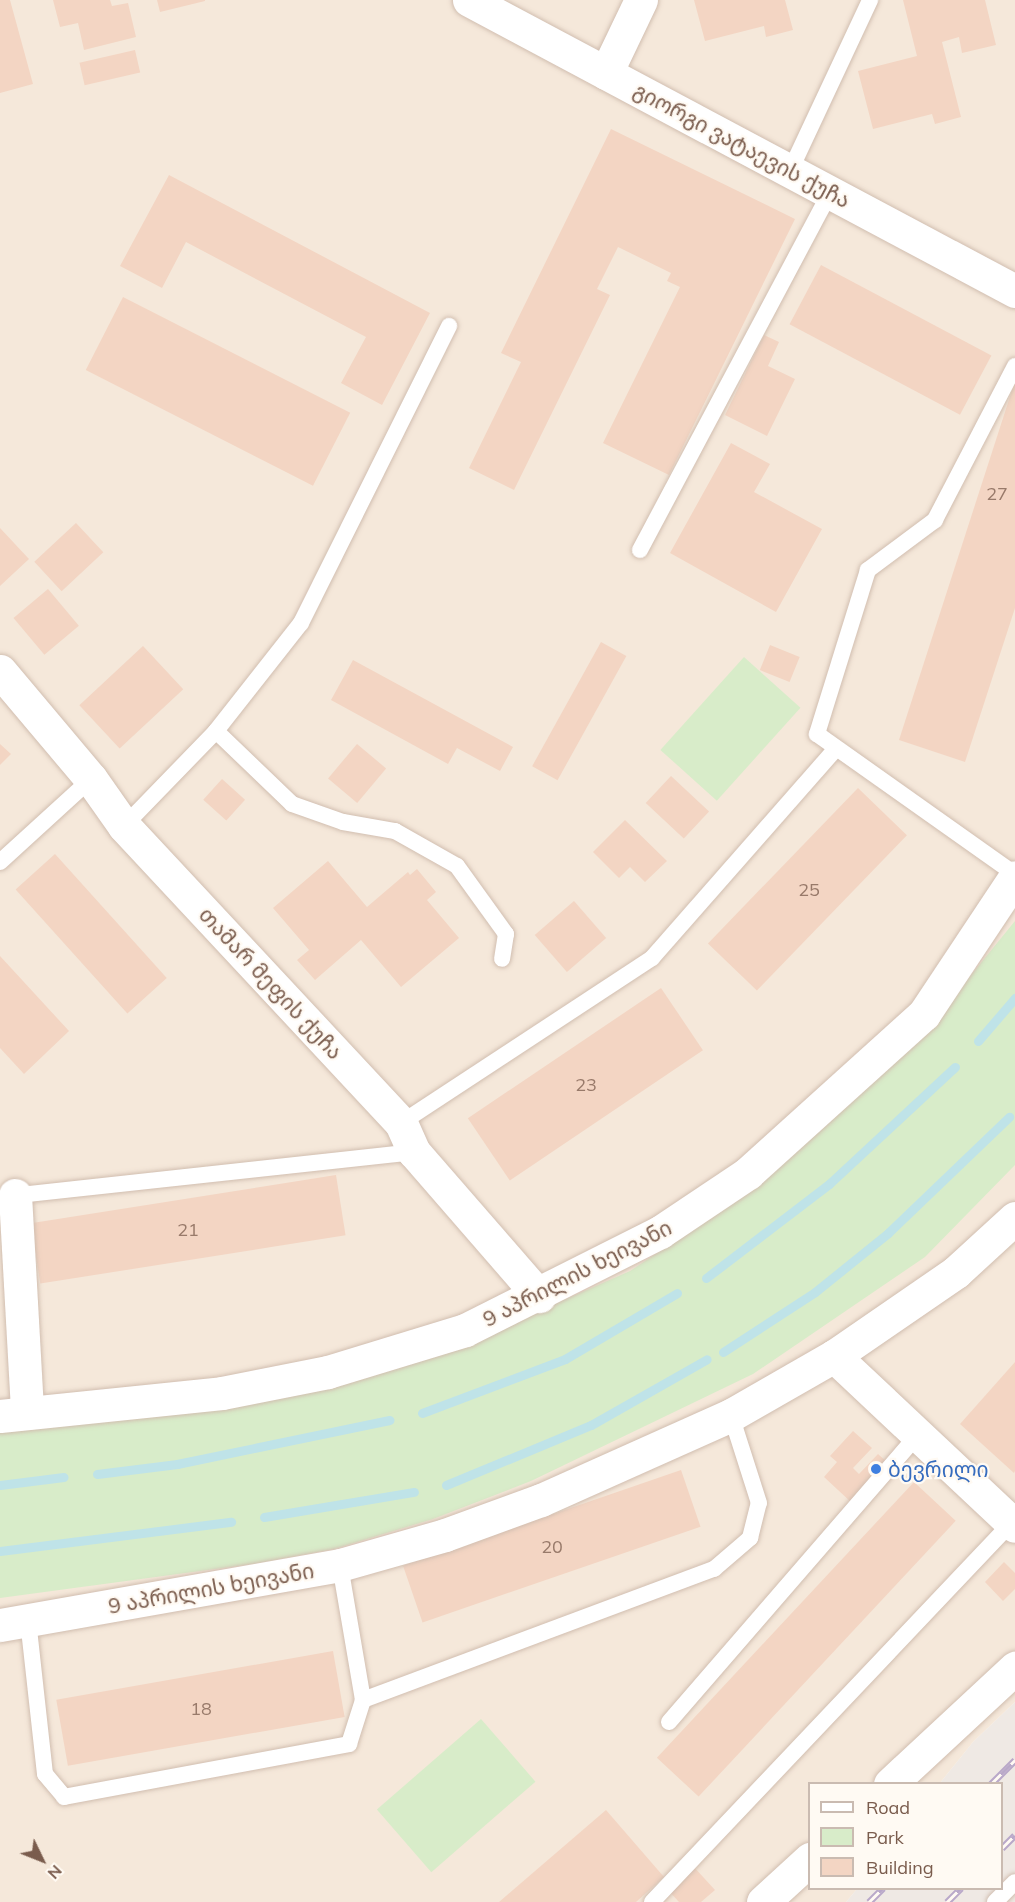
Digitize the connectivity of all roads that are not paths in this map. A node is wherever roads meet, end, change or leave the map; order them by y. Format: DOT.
graph roads {
  1 [pos="469,0"];
  2 [pos="641,0"];
  3 [pos="870,0"];
  4 [pos="606,73"];
  5 [pos="790,171"];
  6 [pos="831,193"];
  7 [pos="1015,291"];
  8 [pos="449,326"];
  9 [pos="1015,366"];
  10 [pos="640,550"];
  11 [pos="0,671"];
  12 [pos="216,731"];
  13 [pos="835,750"];
  14 [pos="91,779"];
  15 [pos="124,826"];
  16 [pos="0,862"];
  17 [pos="1015,875"];
  18 [pos="502,959"];
  19 [pos="408,1137"];
  20 [pos="7,1196"];
  21 [pos="1015,1218"];
  22 [pos="539,1296"];
  23 [pos="834,1356"];
  24 [pos="13,1414"];
  25 [pos="731,1415"];
  26 [pos="918,1435"];
  27 [pos="1014,1523"];
  28 [pos="340,1565"];
  29 [pos="14,1622"];
  30 [pos="1015,1668"];
  31 [pos="363,1700"];
  32 [pos="669,1722"];
  33 [pos="892,1782"];
  34 [pos="808,1861"];
  35 [pos="1015,1882"];
  36 [pos="652,1902"];
  37 [pos="763,1902"];
  38 [pos="995,1902"];
  1 -- 4 [label="street, გიორგი ვატაევის ქუჩა"];
  2 -- 4 [label="street"];
  3 -- 5 [label="lane"];
  4 -- 5 [label="street, გიორგი ვატაევის ქუჩა"];
  5 -- 6 [label="street, გიორგი ვატაევის ქუჩა"];
  6 -- 7 [label="street, გიორგი ვატაევის ქუჩა"];
  6 -- 10 [label="lane"];
  8 -- 12 [label="lane"];
  9 -- 13 [label="lane"];
  11 -- 14 [label="street, თამარ მეფის ქუჩა"];
  12 -- 15 [label="lane"];
  12 -- 18 [label="lane"];
  13 -- 17 [label="lane"];
  13 -- 19 [label="lane"];
  14 -- 15 [label="street, თამარ მეფის ქუჩა"];
  14 -- 16 [label="lane"];
  15 -- 19 [label="street, თამარ მეფის ქუჩა"];
  17 -- 22 [label="street, 9 აპრილის ხეივანი"];
  19 -- 20 [label="lane"];
  19 -- 22 [label="street, თამარ მეფის ქუჩა"];
  20 -- 24 [label="street"];
  21 -- 23 [label="street, 9 აპრილის ხეივანი"];
  22 -- 24 [label="street, 9 აპრილის ხეივანი"];
  23 -- 25 [label="street, 9 აპრილის ხეივანი"];
  23 -- 26 [label="street"];
  25 -- 28 [label="street, 9 აპრილის ხეივანი"];
  25 -- 31 [label="lane"];
  26 -- 27 [label="street"];
  26 -- 32 [label="lane"];
  27 -- 36 [label="lane"];
  28 -- 29 [label="street, 9 აპრილის ხეივანი"];
  28 -- 31 [label="lane"];
  29 -- 31 [label="lane"];
  30 -- 33 [label="street"];
  34 -- 37 [label="street"];
  35 -- 38 [label="lane"];
}
